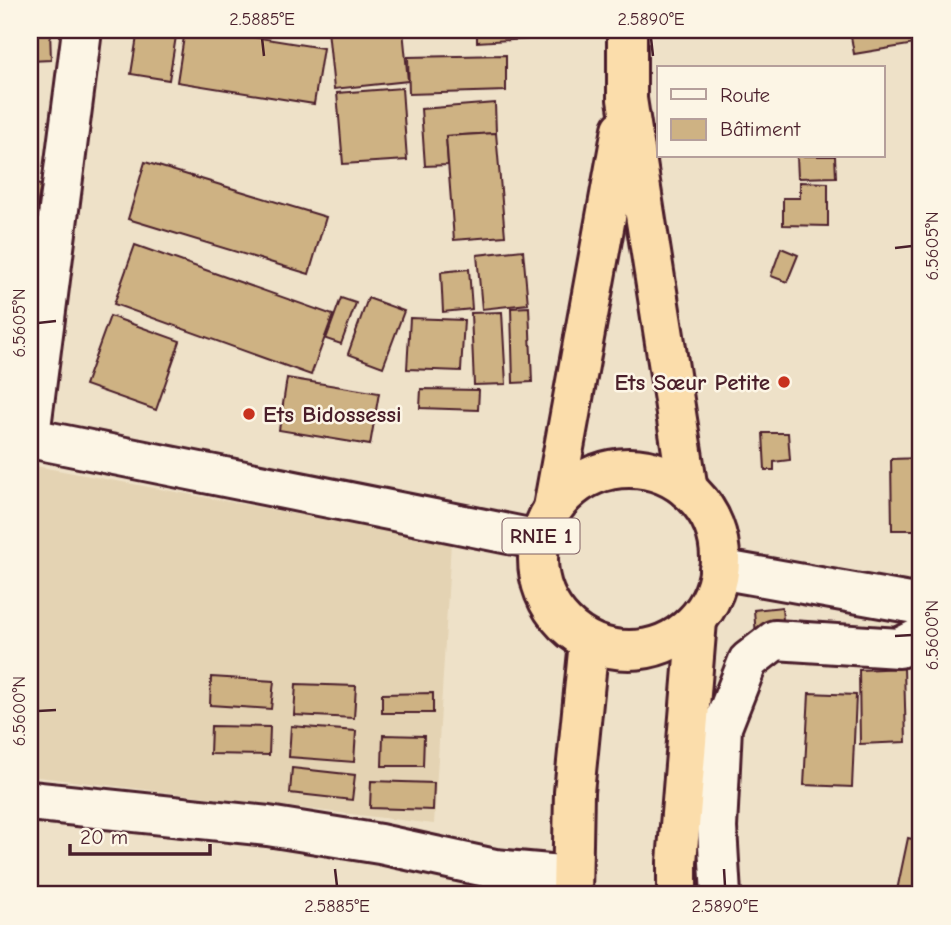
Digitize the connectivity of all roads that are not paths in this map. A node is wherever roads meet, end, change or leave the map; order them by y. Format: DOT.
graph roads {
  1 [pos="82,30"];
  2 [pos="627,30"];
  3 [pos="627,99"];
  4 [pos="30,437"];
  5 [pos="688,489"];
  6 [pos="546,524"];
  7 [pos="719,569"];
  8 [pos="921,605"];
  9 [pos="697,621"];
  10 [pos="921,637"];
  11 [pos="589,642"];
  12 [pos="30,801"];
  13 [pos="572,886"];
  14 [pos="677,895"];
  15 [pos="720,895"];
  1 -- 4 [label="street"];
  2 -- 3 [label="highway, RNIE 1"];
  3 -- 5 [label="highway, RNIE 1"];
  3 -- 6 [label="highway, RNIE 1"];
  4 -- 6 [label="street"];
  5 -- 6 [label="highway, RNIE 1"];
  5 -- 7 [label="highway, RNIE 1"];
  6 -- 11 [label="highway, RNIE 1"];
  7 -- 8 [label="street"];
  7 -- 9 [label="highway, RNIE 1"];
  9 -- 11 [label="highway, RNIE 1"];
  9 -- 14 [label="highway, RNIE 1"];
  10 -- 15 [label="street"];
  11 -- 13 [label="highway"];
  12 -- 13 [label="street"];
}
